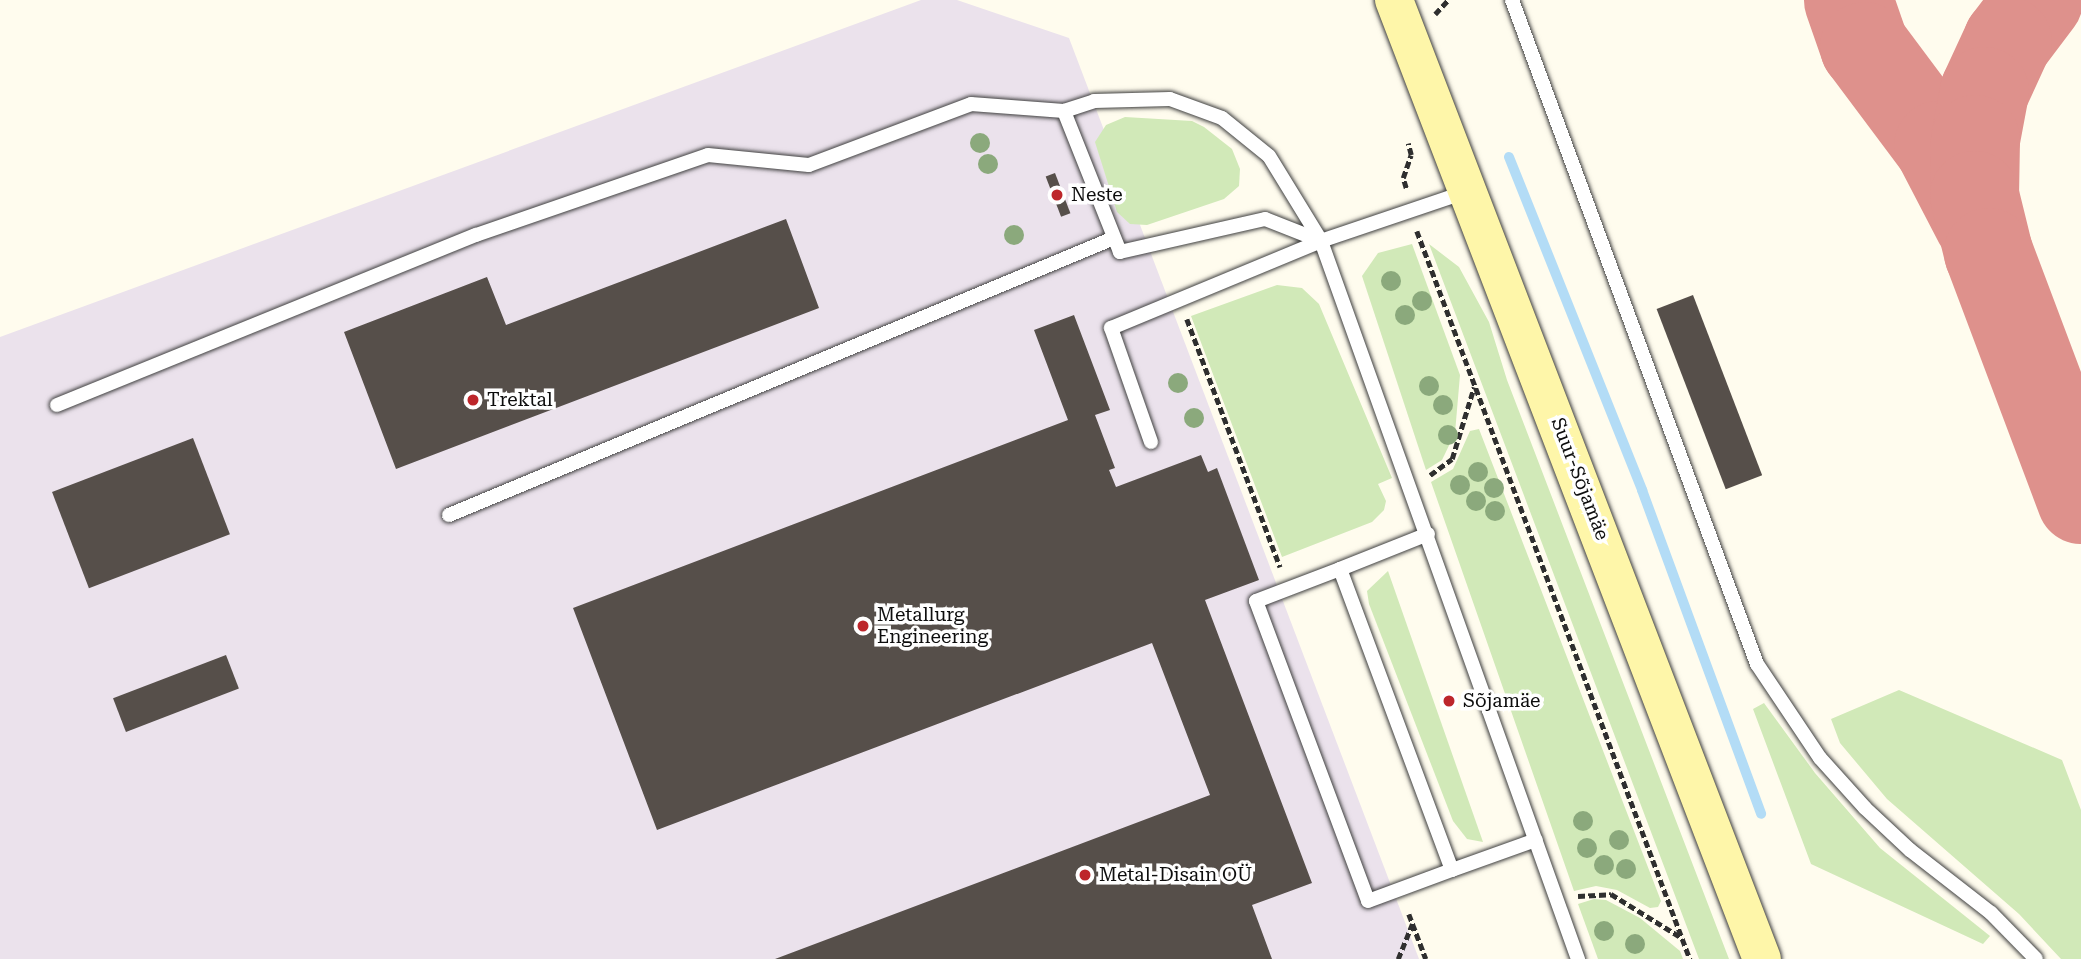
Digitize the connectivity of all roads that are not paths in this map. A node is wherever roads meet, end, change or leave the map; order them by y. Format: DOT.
graph roads {
  1 [pos="1394,0"];
  2 [pos="1512,0"];
  3 [pos="1064,111"];
  4 [pos="1470,190"];
  5 [pos="1114,238"];
  6 [pos="1321,241"];
  7 [pos="57,405"];
  8 [pos="1151,442"];
  9 [pos="449,515"];
  10 [pos="1428,534"];
  11 [pos="1340,569"];
  12 [pos="1536,840"];
  13 [pos="1452,870"];
  14 [pos="1578,959"];
  15 [pos="1762,959"];
  16 [pos="2036,959"];
  1 -- 4 [label="main road, Suur-Sõjamäe"];
  2 -- 16 [label="lane"];
  3 -- 5 [label="lane"];
  3 -- 6 [label="lane"];
  3 -- 7 [label="lane"];
  4 -- 6 [label="lane"];
  4 -- 15 [label="main road, Suur-Sõjamäe"];
  5 -- 6 [label="lane"];
  5 -- 9 [label="lane"];
  6 -- 8 [label="lane"];
  6 -- 10 [label="lane"];
  10 -- 11 [label="lane"];
  10 -- 12 [label="lane"];
  11 -- 13 [label="lane"];
  11 -- 13 [label="lane"];
  12 -- 13 [label="lane"];
  12 -- 14 [label="lane"];
}
